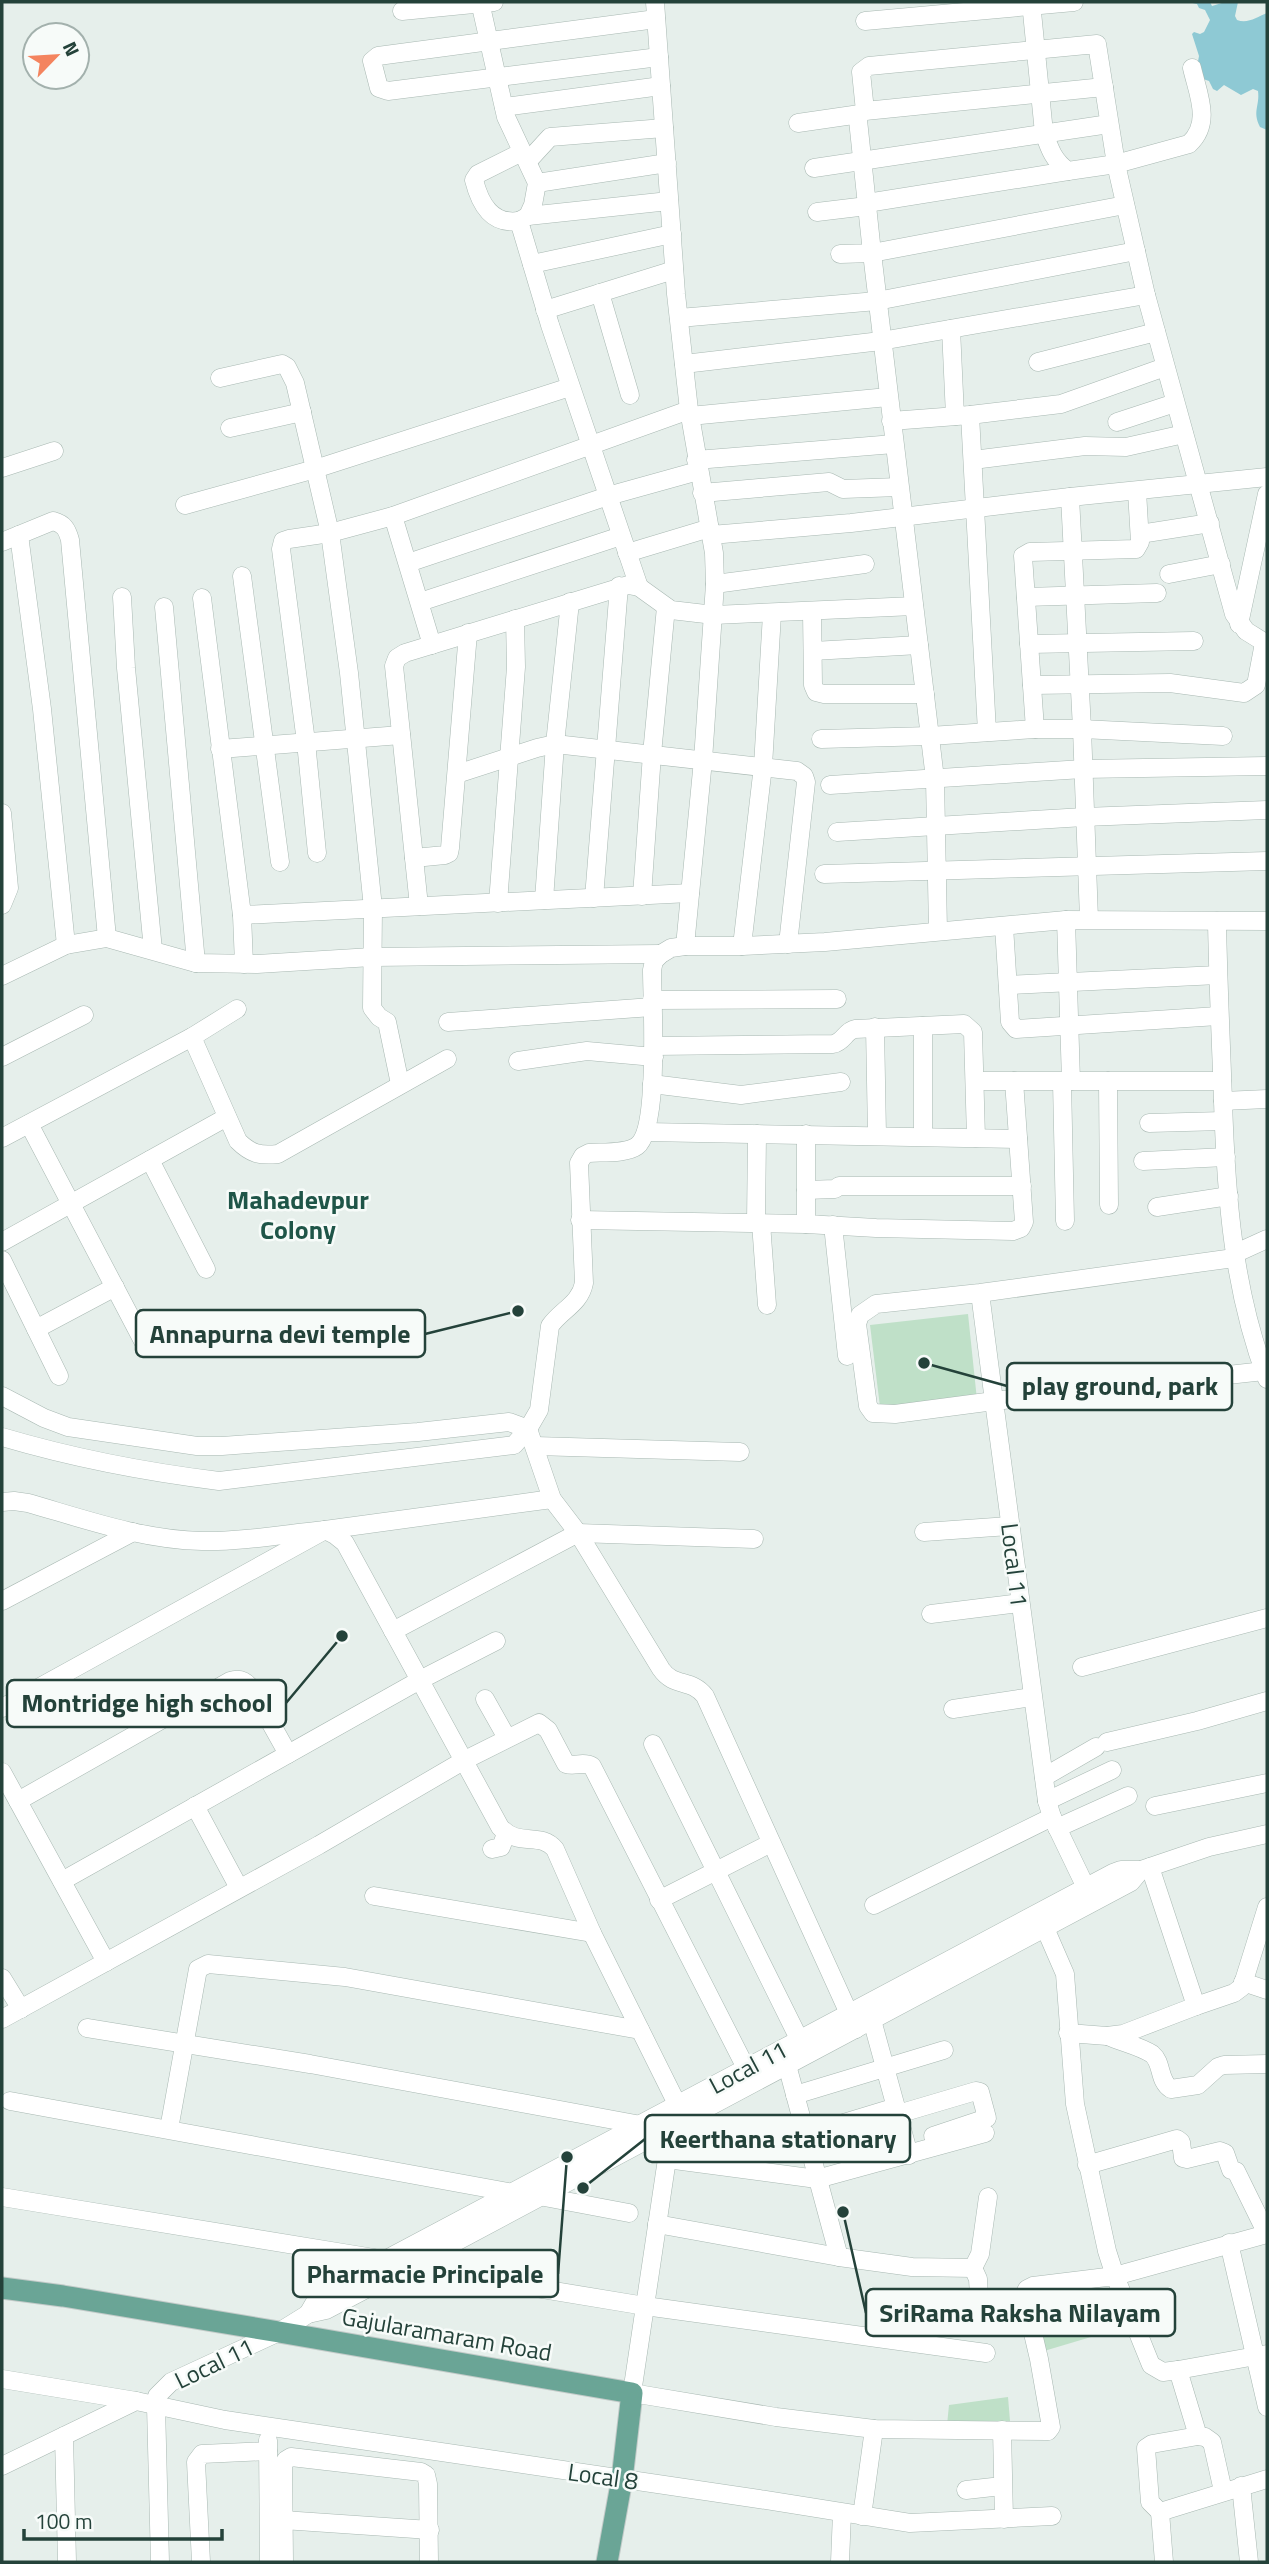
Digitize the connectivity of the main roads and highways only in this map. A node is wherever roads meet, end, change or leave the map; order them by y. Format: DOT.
graph roads {
  1 [pos="2,2288"];
  2 [pos="608,2562"];
  1 -- 2 [label="main road, Gajularamaram Road"];
}
